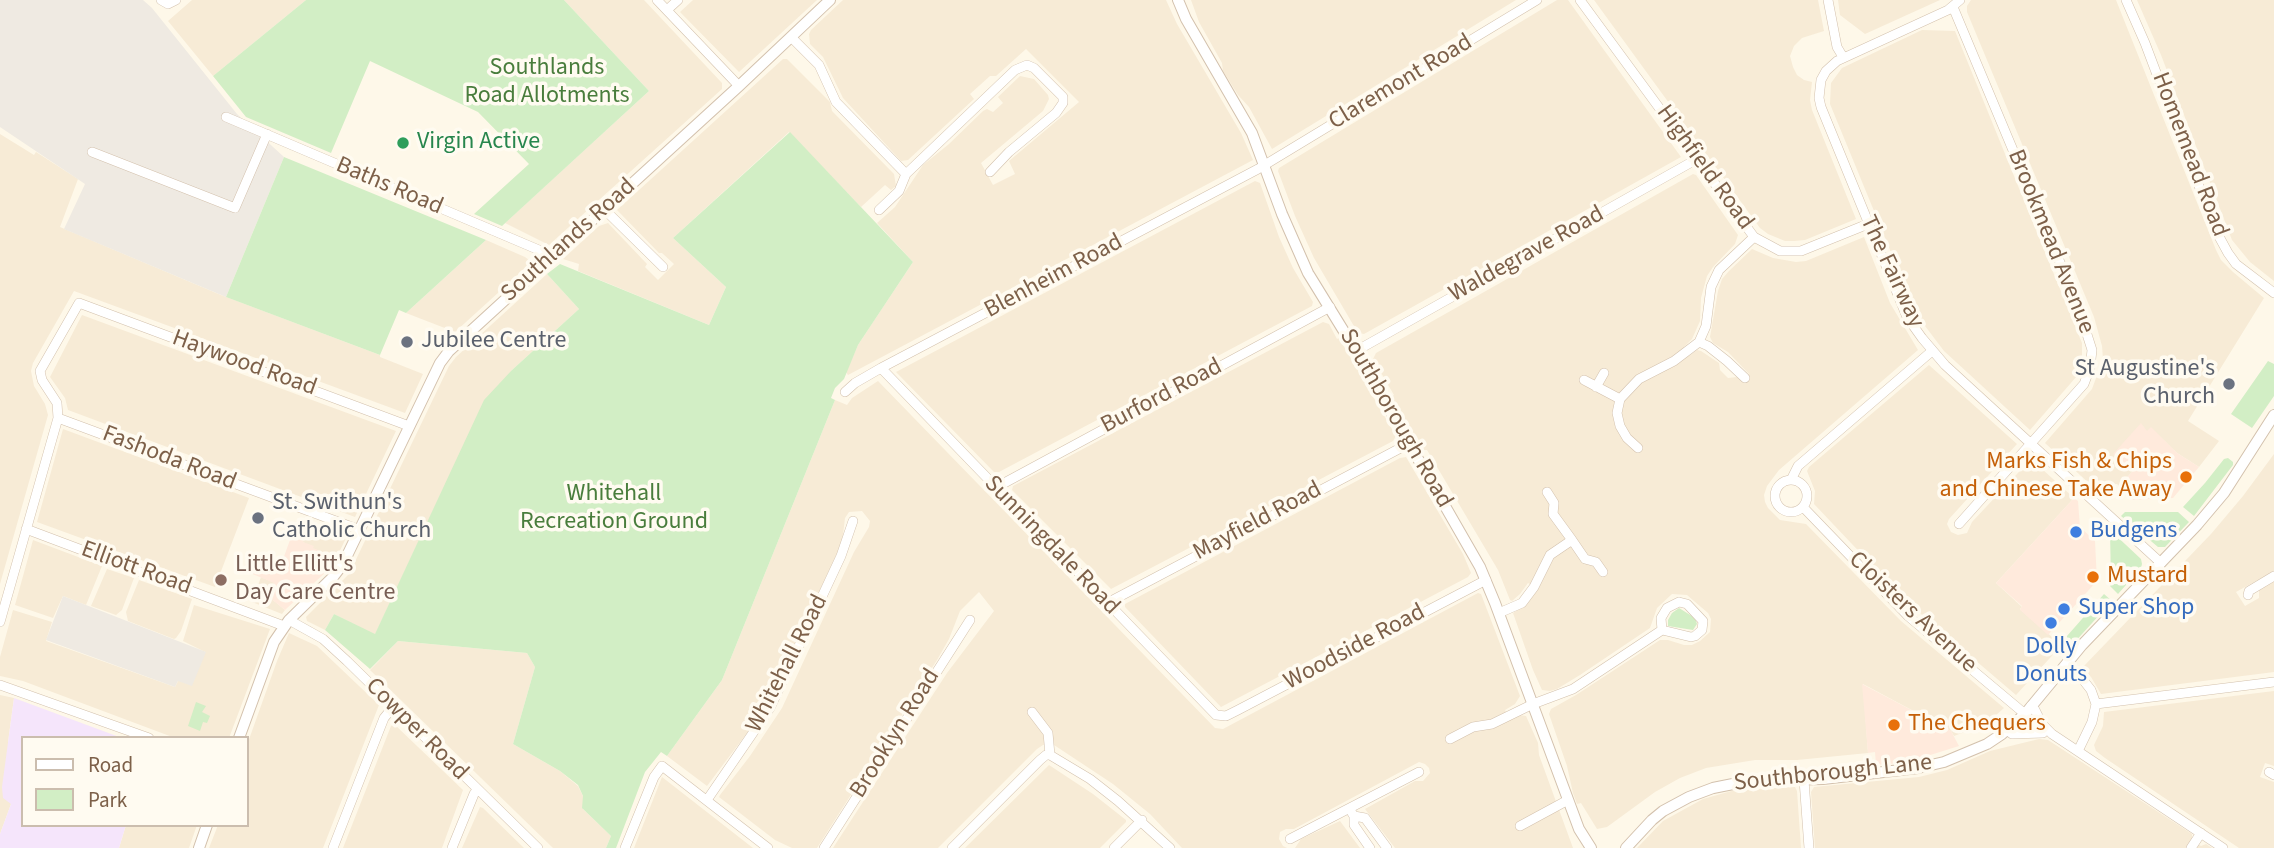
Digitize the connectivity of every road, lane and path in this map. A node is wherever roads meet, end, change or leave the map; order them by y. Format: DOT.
graph roads {
  1 [pos="657,0"];
  2 [pos="678,0"];
  3 [pos="830,0"];
  4 [pos="1178,0"];
  5 [pos="1537,0"];
  6 [pos="1580,0"];
  7 [pos="1828,0"];
  8 [pos="2126,0"];
  9 [pos="1957,3"];
  10 [pos="667,10"];
  11 [pos="792,37"];
  12 [pos="1843,57"];
  13 [pos="739,86"];
  14 [pos="226,117"];
  15 [pos="267,134"];
  16 [pos="92,152"];
  17 [pos="1697,159"];
  18 [pos="1264,166"];
  19 [pos="990,172"];
  20 [pos="906,174"];
  21 [pos="604,209"];
  22 [pos="879,209"];
  23 [pos="1868,224"];
  24 [pos="1754,237"];
  25 [pos="551,257"];
  26 [pos="663,267"];
  27 [pos="2274,293"];
  28 [pos="1330,307"];
  29 [pos="1699,342"];
  30 [pos="1356,351"];
  31 [pos="1932,351"];
  32 [pos="881,368"];
  33 [pos="1604,373"];
  34 [pos="1745,378"];
  35 [pos="1584,380"];
  36 [pos="1596,387"];
  37 [pos="845,392"];
  38 [pos="1619,399"];
  39 [pos="2274,415"];
  40 [pos="58,418"];
  41 [pos="409,426"];
  42 [pos="1642,437"];
  43 [pos="1410,443"];
  44 [pos="2030,445"];
  45 [pos="1791,480"];
  46 [pos="995,488"];
  47 [pos="1547,492"];
  48 [pos="1803,508"];
  49 [pos="853,521"];
  50 [pos="1959,524"];
  51 [pos="26,529"];
  52 [pos="360,530"];
  53 [pos="1572,540"];
  54 [pos="2161,564"];
  55 [pos="1603,572"];
  56 [pos="2274,576"];
  57 [pos="1486,580"];
  58 [pos="2248,595"];
  59 [pos="1108,604"];
  60 [pos="1499,613"];
  61 [pos="970,620"];
  62 [pos="0,622"];
  63 [pos="286,623"];
  64 [pos="1662,629"];
  65 [pos="2066,664"];
  66 [pos="2274,682"];
  67 [pos="0,685"];
  68 [pos="1533,704"];
  69 [pos="2096,704"];
  70 [pos="393,707"];
  71 [pos="2028,710"];
  72 [pos="1032,712"];
  73 [pos="1226,716"];
  74 [pos="2046,729"];
  75 [pos="2007,730"];
  76 [pos="143,736"];
  77 [pos="240,736"];
  78 [pos="1450,739"];
  79 [pos="2078,751"];
  80 [pos="1050,755"];
  81 [pos="1419,772"];
  82 [pos="1804,780"];
  83 [pos="477,790"];
  84 [pos="707,800"];
  85 [pos="1568,800"];
  86 [pos="1352,813"];
  87 [pos="1142,820"];
  88 [pos="1520,826"];
  89 [pos="207,827"];
  90 [pos="2201,833"];
  91 [pos="1290,839"];
  92 [pos="199,848"];
  93 [pos="333,848"];
  94 [pos="452,848"];
  95 [pos="538,848"];
  96 [pos="625,848"];
  97 [pos="768,848"];
  98 [pos="824,848"];
  99 [pos="951,848"];
  100 [pos="1114,848"];
  101 [pos="1170,848"];
  102 [pos="1370,848"];
  103 [pos="1387,848"];
  104 [pos="1591,848"];
  105 [pos="1626,848"];
  106 [pos="1809,848"];
  107 [pos="2191,848"];
  108 [pos="2223,848"];
  1 -- 10 [label="street"];
  2 -- 10 [label="street"];
  3 -- 11 [label="street, Southlands Road"];
  4 -- 18 [label="street, Southborough Road"];
  5 -- 18 [label="street, Claremont Road"];
  6 -- 17 [label="street, Highfield Road"];
  7 -- 12 [label="street"];
  8 -- 27 [label="street, Homemead Road"];
  9 -- 12 [label="street, The Fairway"];
  9 -- 44 [label="street, Brookmead Avenue"];
  10 -- 13 [label="street"];
  11 -- 13 [label="street, Southlands Road"];
  11 -- 20 [label="street"];
  12 -- 23 [label="street, The Fairway"];
  13 -- 21 [label="street, Southlands Road"];
  14 -- 15 [label="street, Baths Road"];
  15 -- 16 [label="street"];
  15 -- 25 [label="street, Baths Road"];
  17 -- 24 [label="street, Highfield Road"];
  17 -- 30 [label="street, Waldegrave Road"];
  18 -- 28 [label="street, Southborough Road"];
  18 -- 32 [label="street, Blenheim Road"];
  19 -- 20 [label="street"];
  20 -- 22 [label="street"];
  21 -- 25 [label="street, Southlands Road"];
  21 -- 26 [label="street"];
  23 -- 24 [label="street, Highfield Road"];
  23 -- 31 [label="street, The Fairway"];
  24 -- 29 [label="street"];
  25 -- 41 [label="street, Southlands Road"];
  28 -- 30 [label="street, Southborough Road"];
  28 -- 46 [label="street, Burford Road"];
  29 -- 34 [label="street"];
  29 -- 38 [label="street"];
  30 -- 43 [label="street, Southborough Road"];
  31 -- 44 [label="street, The Fairway"];
  31 -- 45 [label="street, Cloisters Avenue"];
  32 -- 37 [label="street, Blenheim Road"];
  32 -- 46 [label="street, Sunningdale Road"];
  33 -- 36 [label="street"];
  35 -- 36 [label="street"];
  36 -- 38 [label="street"];
  38 -- 42 [label="street"];
  39 -- 54 [label="street, Southborough Lane"];
  40 -- 41 [label="street, Haywood Road"];
  40 -- 51 [label="street"];
  40 -- 52 [label="street, Fashoda Road"];
  41 -- 52 [label="street, Southlands Road"];
  43 -- 57 [label="street, Southborough Road"];
  43 -- 59 [label="street, Mayfield Road"];
  44 -- 50 [label="street, Brookmead Avenue"];
  44 -- 54 [label="street, The Fairway"];
  45 -- 48 [label="street, Cloisters Avenue"];
  45 -- 48 [label="street, Cloisters Avenue"];
  46 -- 59 [label="street, Sunningdale Road"];
  47 -- 53 [label="street"];
  48 -- 71 [label="street, Cloisters Avenue"];
  49 -- 84 [label="street, Whitehall Road"];
  51 -- 62 [label="street"];
  51 -- 63 [label="street, Elliott Road"];
  52 -- 63 [label="street, Southlands Road"];
  53 -- 55 [label="street"];
  53 -- 60 [label="street"];
  54 -- 65 [label="street, Southborough Lane"];
  56 -- 58 [label="street"];
  57 -- 60 [label="street, Southborough Road"];
  57 -- 73 [label="street, Woodside Road"];
  59 -- 73 [label="street, Sunningdale Road"];
  60 -- 68 [label="street, Southborough Road"];
  61 -- 98 [label="street, Brooklyn Road"];
  63 -- 70 [label="street, Cowper Road"];
  63 -- 77 [label="street, Southlands Road"];
  64 -- 64 [label="street"];
  64 -- 68 [label="street"];
  65 -- 69 [label="street"];
  65 -- 71 [label="street, Southborough Lane"];
  66 -- 69 [label="street"];
  67 -- 76 [label="street"];
  68 -- 78 [label="street"];
  68 -- 85 [label="street, Southborough Road"];
  69 -- 79 [label="street"];
  70 -- 83 [label="street, Cowper Road"];
  70 -- 93 [label="street"];
  71 -- 74 [label="street, Cloisters Avenue"];
  71 -- 75 [label="street, Southborough Lane"];
  72 -- 80 [label="street"];
  74 -- 75 [label="street"];
  74 -- 79 [label="street"];
  75 -- 82 [label="street, Southborough Lane"];
  79 -- 90 [label="street"];
  80 -- 87 [label="street"];
  80 -- 99 [label="street"];
  81 -- 86 [label="street"];
  82 -- 105 [label="street, Southborough Lane"];
  82 -- 106 [label="street"];
  83 -- 94 [label="street"];
  83 -- 95 [label="street, Cowper Road"];
  84 -- 96 [label="street"];
  84 -- 97 [label="street"];
  85 -- 88 [label="street"];
  85 -- 104 [label="street, Southborough Road"];
  86 -- 91 [label="street"];
  86 -- 102 [label="street"];
  86 -- 103 [label="street"];
  87 -- 100 [label="street"];
  87 -- 101 [label="street"];
  89 -- 92 [label="street"];
  90 -- 107 [label="street"];
  90 -- 108 [label="street"];
}
